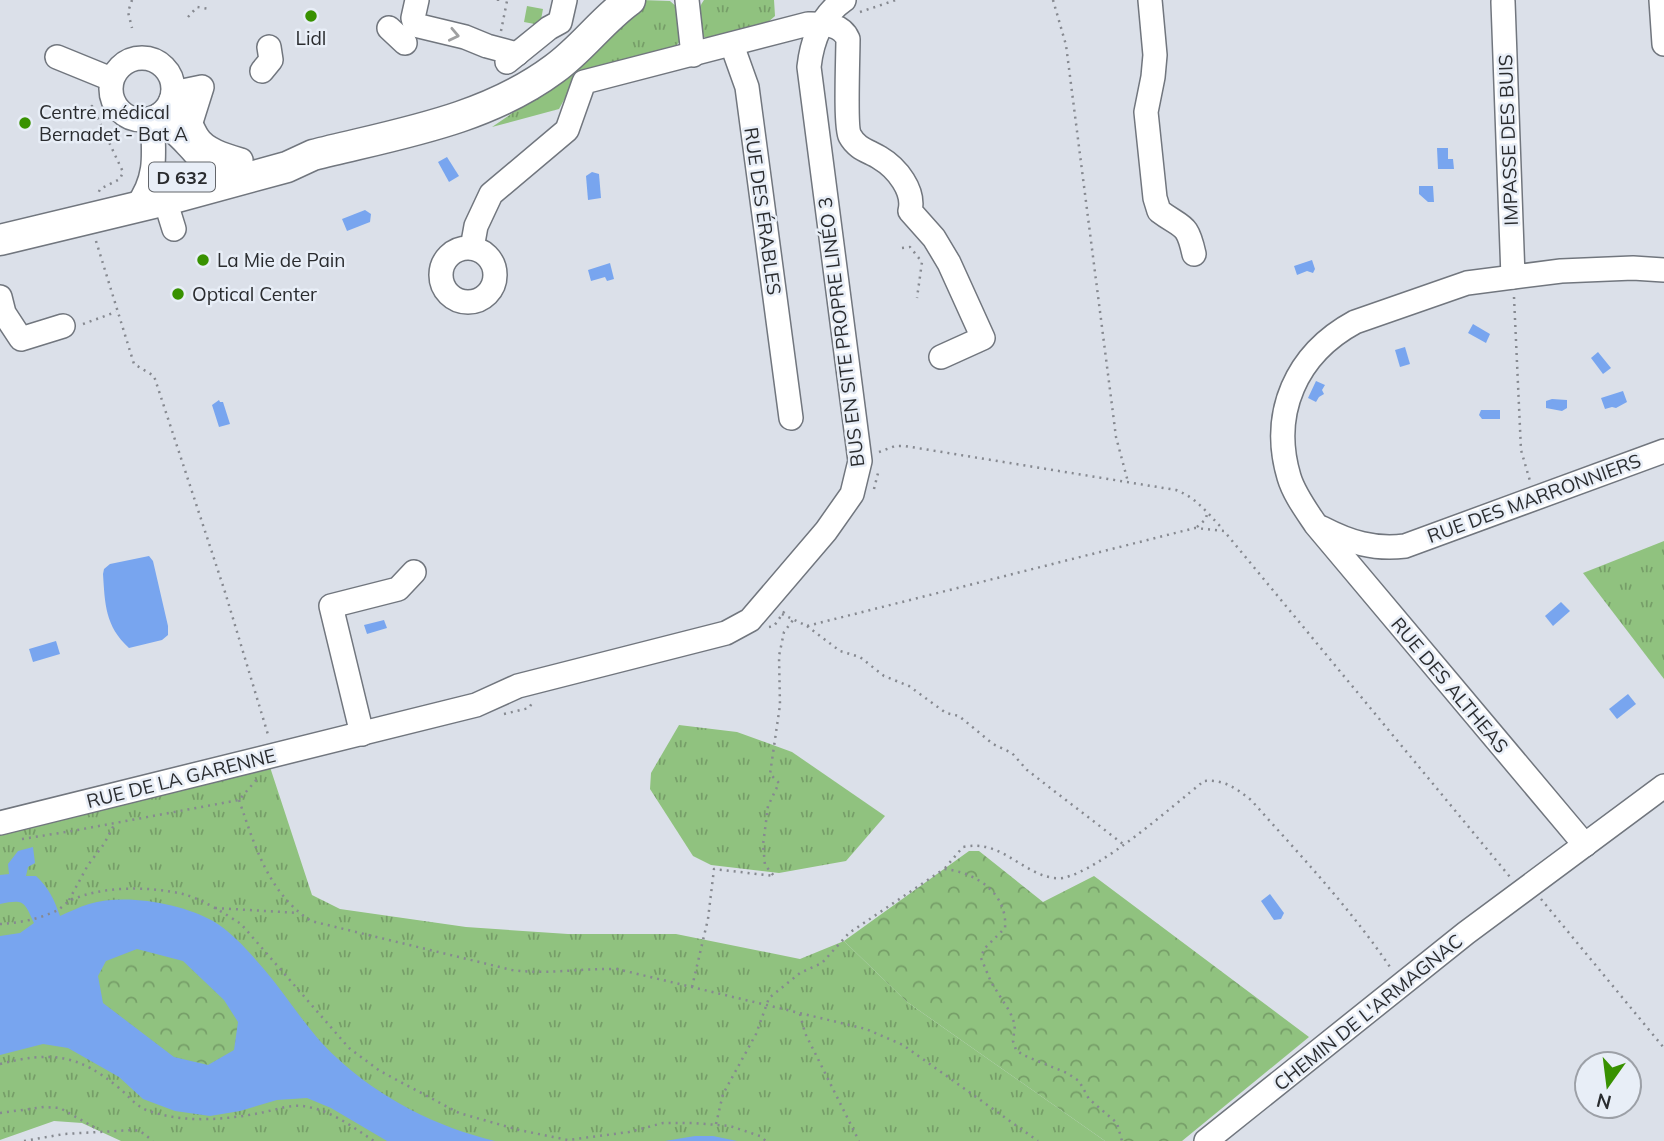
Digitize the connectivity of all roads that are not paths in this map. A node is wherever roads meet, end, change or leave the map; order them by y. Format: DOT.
graph roads {
  1 [pos="417,0"];
  2 [pos="546,0"];
  3 [pos="565,0"];
  4 [pos="606,0"];
  5 [pos="630,0"];
  6 [pos="687,0"];
  7 [pos="844,0"];
  8 [pos="1150,0"];
  9 [pos="1661,0"];
  10 [pos="1503,2"];
  11 [pos="831,27"];
  12 [pos="549,28"];
  13 [pos="594,31"];
  14 [pos="1664,44"];
  15 [pos="732,45"];
  16 [pos="269,47"];
  17 [pos="517,54"];
  18 [pos="693,55"];
  19 [pos="57,57"];
  20 [pos="486,59"];
  21 [pos="262,71"];
  22 [pos="111,79"];
  23 [pos="157,109"];
  24 [pos="191,122"];
  25 [pos="220,171"];
  26 [pos="146,196"];
  27 [pos="174,229"];
  28 [pos="0,240"];
  29 [pos="472,247"];
  30 [pos="1194,254"];
  31 [pos="1664,271"];
  32 [pos="1513,277"];
  33 [pos="0,297"];
  34 [pos="63,326"];
  35 [pos="941,357"];
  36 [pos="791,418"];
  37 [pos="1664,451"];
  38 [pos="1316,525"];
  39 [pos="1405,546"];
  40 [pos="414,572"];
  41 [pos="1370,591"];
  42 [pos="362,734"];
  43 [pos="1664,786"];
  44 [pos="0,823"];
  45 [pos="1585,845"];
  46 [pos="1206,1141"];
  1 -- 17 [label="street, one-way"];
  2 -- 12 [label="street"];
  3 -- 12 [label="street"];
  4 -- 13 [label="main road, D 632"];
  5 -- 13 [label="main road, D 632"];
  6 -- 18 [label="street"];
  7 -- 11 [label="street"];
  8 -- 30 [label="street"];
  9 -- 14 [label="street"];
  10 -- 32 [label="street, IMPASSE DES BUIS"];
  11 -- 15 [label="street"];
  11 -- 35 [label="street"];
  11 -- 42 [label="street, BUS EN SITE PROPRE LINÉO 3"];
  12 -- 17 [label="street"];
  13 -- 25 [label="main road, D 632"];
  15 -- 18 [label="street"];
  15 -- 36 [label="street, RUE DES ÉRABLES"];
  16 -- 21 [label="street"];
  17 -- 20 [label="street"];
  18 -- 29 [label="street"];
  19 -- 22 [label="street"];
  22 -- 23 [label="street"];
  22 -- 23 [label="street"];
  23 -- 24 [label="street"];
  23 -- 24 [label="street"];
  23 -- 25 [label="street"];
  23 -- 26 [label="street"];
  24 -- 25 [label="street"];
  25 -- 26 [label="main road, D 632"];
  25 -- 26 [label="main road, D 632"];
  26 -- 27 [label="street"];
  26 -- 28 [label="main road, D 632"];
  31 -- 32 [label="street"];
  32 -- 38 [label="street"];
  33 -- 34 [label="street"];
  37 -- 39 [label="street, RUE DES MARRONNIERS"];
  38 -- 39 [label="street, RUE DES MARRONNIERS"];
  38 -- 41 [label="street, RUE DES ALTHEAS"];
  39 -- 41 [label="street, RUE DES MARRONNIERS"];
  40 -- 42 [label="street"];
  41 -- 45 [label="street, RUE DES ALTHEAS"];
  42 -- 44 [label="street, RUE DE LA GARENNE"];
  43 -- 45 [label="street, CHEMIN DE L'ARMAGNAC"];
  45 -- 46 [label="street, CHEMIN DE L'ARMAGNAC"];
}
